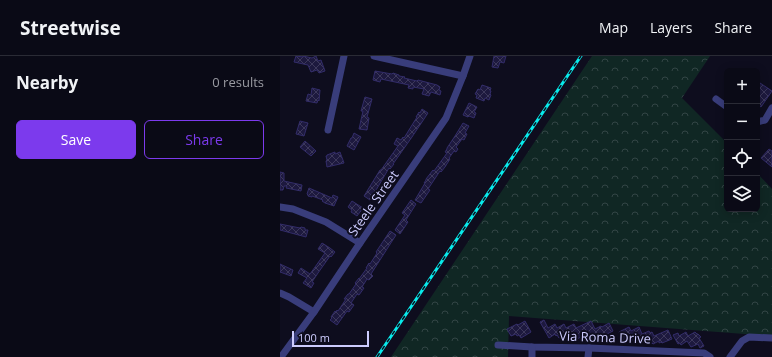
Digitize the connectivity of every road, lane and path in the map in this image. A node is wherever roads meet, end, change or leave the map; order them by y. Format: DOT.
graph roads {
  1 [pos="344,56"];
  2 [pos="374,56"];
  3 [pos="470,56"];
  4 [pos="463,76"];
  5 [pos="716,99"];
  6 [pos="724,105"];
  7 [pos="772,108"];
  8 [pos="760,121"];
  9 [pos="328,130"];
  10 [pos="280,207"];
  11 [pos="360,243"];
  12 [pos="280,293"];
  13 [pos="314,312"];
  14 [pos="772,338"];
  15 [pos="498,345"];
  16 [pos="532,347"];
  17 [pos="589,348"];
  18 [pos="618,353"];
  19 [pos="281,357"];
  20 [pos="532,357"];
  21 [pos="588,357"];
  22 [pos="710,357"];
  23 [pos="730,357"];
  1 -- 9 [label="street"];
  2 -- 4 [label="street"];
  3 -- 4 [label="street, Steele Street"];
  4 -- 11 [label="street, Steele Street"];
  5 -- 6 [label="street"];
  7 -- 8 [label="street"];
  10 -- 11 [label="street"];
  11 -- 13 [label="street, Steele Street"];
  12 -- 13 [label="street"];
  13 -- 19 [label="street, Steele Street"];
  14 -- 23 [label="street"];
  15 -- 16 [label="street, Via Roma Drive"];
  16 -- 17 [label="street, Via Roma Drive"];
  16 -- 20 [label="street"];
  17 -- 18 [label="street, Via Roma Drive"];
  17 -- 21 [label="street"];
  18 -- 22 [label="street, Via Roma Drive"];
}
